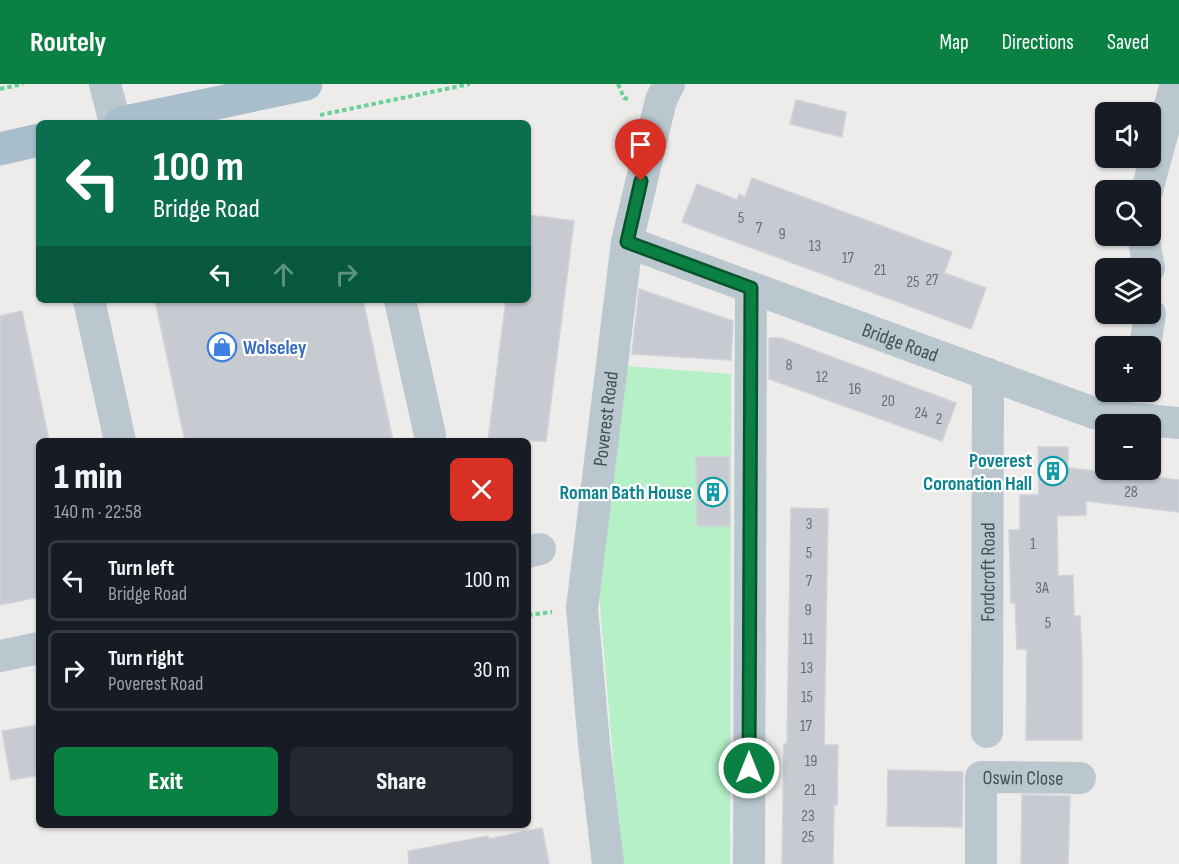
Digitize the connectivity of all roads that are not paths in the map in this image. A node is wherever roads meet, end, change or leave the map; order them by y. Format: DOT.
graph roads {
  1 [pos="105,84"];
  2 [pos="306,84"];
  3 [pos="669,84"];
  4 [pos="1179,87"];
  5 [pos="114,120"];
  6 [pos="135,120"];
  7 [pos="36,141"];
  8 [pos="0,149"];
  9 [pos="1150,180"];
  10 [pos="627,242"];
  11 [pos="751,288"];
  12 [pos="90,303"];
  13 [pos="401,303"];
  14 [pos="988,374"];
  15 [pos="1137,405"];
  16 [pos="1179,423"];
  17 [pos="430,435"];
  18 [pos="119,438"];
  19 [pos="36,649"];
  20 [pos="0,656"];
  21 [pos="987,732"];
  22 [pos="1080,778"];
  23 [pos="608,864"];
  24 [pos="749,864"];
  25 [pos="981,864"];
  1 -- 5 [label="street"];
  2 -- 6 [label="main road"];
  3 -- 10 [label="street, Poverest Road"];
  4 -- 9 [label="street"];
  7 -- 8 [label="main road"];
  10 -- 11 [label="street, Bridge Road"];
  10 -- 23 [label="street, Poverest Road"];
  11 -- 14 [label="street, Bridge Road"];
  11 -- 24 [label="street"];
  12 -- 18 [label="street"];
  13 -- 17 [label="street"];
  14 -- 15 [label="street, Bridge Road"];
  14 -- 21 [label="street, Fordcroft Road"];
  15 -- 16 [label="street, Bridge Road"];
  19 -- 20 [label="street"];
  22 -- 25 [label="street, Oswin Close"];
}
